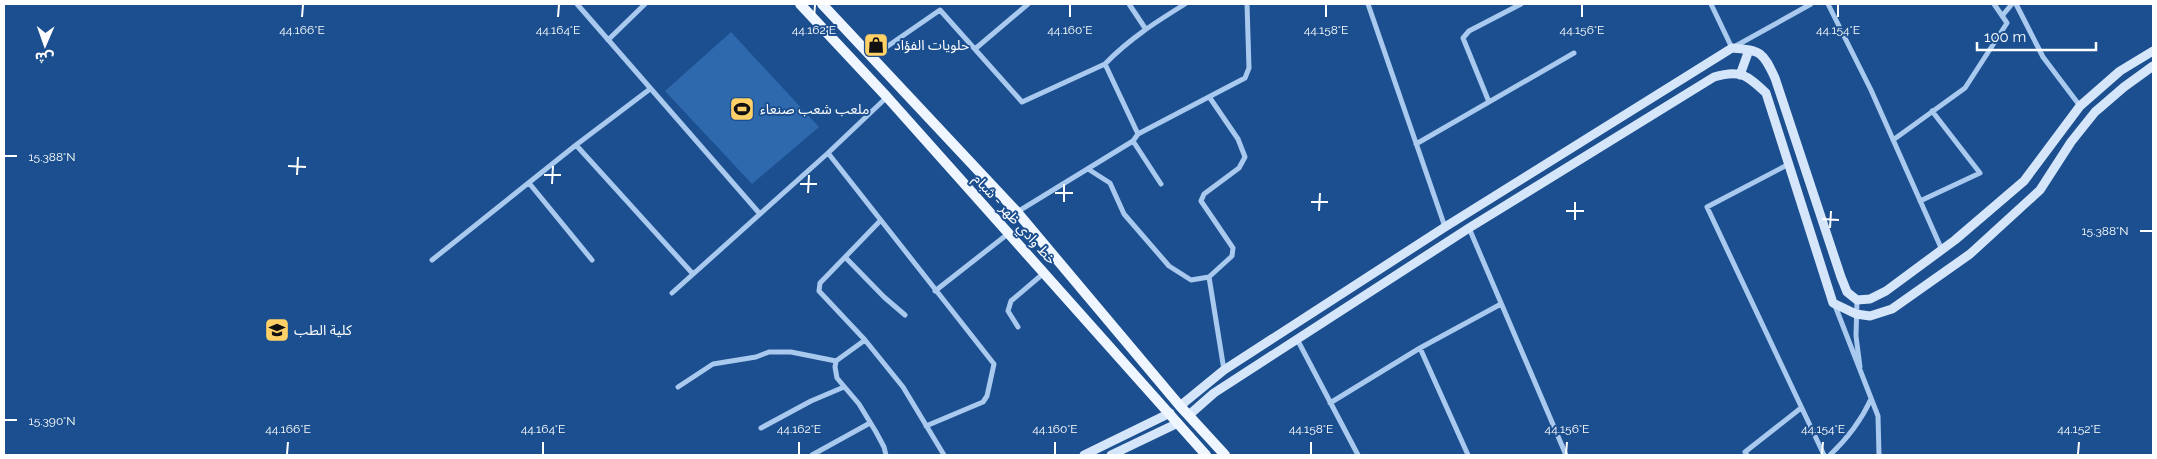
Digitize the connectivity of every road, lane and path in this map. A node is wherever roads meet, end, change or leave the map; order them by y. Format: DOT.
graph roads {
  1 [pos="577,4"];
  2 [pos="645,4"];
  3 [pos="800,4"];
  4 [pos="822,4"];
  5 [pos="936,4"];
  6 [pos="1028,4"];
  7 [pos="1129,4"];
  8 [pos="1185,4"];
  9 [pos="1247,4"];
  10 [pos="1368,4"];
  11 [pos="1521,4"];
  12 [pos="1711,4"];
  13 [pos="1811,4"];
  14 [pos="1828,4"];
  15 [pos="1994,4"];
  16 [pos="2012,4"];
  17 [pos="2016,4"];
  18 [pos="940,10"];
  19 [pos="2002,16"];
  20 [pos="1145,28"];
  21 [pos="608,40"];
  22 [pos="1732,48"];
  23 [pos="975,49"];
  24 [pos="1749,50"];
  25 [pos="2153,51"];
  26 [pos="1574,53"];
  27 [pos="872,57"];
  28 [pos="1105,64"];
  29 [pos="2153,66"];
  30 [pos="1740,75"];
  31 [pos="650,89"];
  32 [pos="887,97"];
  33 [pos="1210,98"];
  34 [pos="1489,102"];
  35 [pos="2080,106"];
  36 [pos="1932,111"];
  37 [pos="1138,134"];
  38 [pos="1893,140"];
  39 [pos="1134,141"];
  40 [pos="1416,144"];
  41 [pos="576,145"];
  42 [pos="828,153"];
  43 [pos="1789,164"];
  44 [pos="1088,169"];
  45 [pos="529,183"];
  46 [pos="1161,184"];
  47 [pos="1920,201"];
  48 [pos="1017,212"];
  49 [pos="760,214"];
  50 [pos="880,221"];
  51 [pos="1445,227"];
  52 [pos="1469,228"];
  53 [pos="1009,233"];
  54 [pos="1942,250"];
  55 [pos="845,256"];
  56 [pos="432,260"];
  57 [pos="592,260"];
  58 [pos="1044,273"];
  59 [pos="693,274"];
  60 [pos="1209,277"];
  61 [pos="935,290"];
  62 [pos="672,292"];
  63 [pos="1857,300"];
  64 [pos="1833,303"];
  65 [pos="1501,304"];
  66 [pos="1856,314"];
  67 [pos="905,315"];
  68 [pos="1018,327"];
  69 [pos="1297,338"];
  70 [pos="865,340"];
  71 [pos="1420,348"];
  72 [pos="836,361"];
  73 [pos="1224,370"];
  74 [pos="1861,378"];
  75 [pos="678,386"];
  76 [pos="844,386"];
  77 [pos="1872,399"];
  78 [pos="1330,403"];
  79 [pos="1180,406"];
  80 [pos="1801,408"];
  81 [pos="1170,414"];
  82 [pos="1188,415"];
  83 [pos="870,423"];
  84 [pos="1178,423"];
  85 [pos="926,426"];
  86 [pos="760,428"];
  87 [pos="812,455"];
  88 [pos="886,455"];
  89 [pos="944,455"];
  90 [pos="1084,455"];
  91 [pos="1111,455"];
  92 [pos="1206,455"];
  93 [pos="1224,455"];
  94 [pos="1358,455"];
  95 [pos="1468,455"];
  96 [pos="1566,455"];
  97 [pos="1747,455"];
  98 [pos="1824,455"];
  99 [pos="1830,455"];
  100 [pos="1879,455"];
  1 -- 21 [label="street"];
  2 -- 21 [label="street"];
  3 -- 32 [label="main road, خط وادي ظهر - شبام"];
  4 -- 27 [label="main road, خط وادي ظهر - شبام"];
  5 -- 18 [label="street"];
  6 -- 23 [label="street"];
  7 -- 20 [label="street"];
  8 -- 20 [label="street"];
  9 -- 33 [label="street"];
  10 -- 40 [label="street"];
  11 -- 34 [label="street"];
  12 -- 22 [label="street"];
  13 -- 22 [label="street"];
  14 -- 38 [label="street"];
  15 -- 19 [label="street"];
  16 -- 19 [label="street"];
  17 -- 35 [label="street"];
  18 -- 23 [label="street"];
  18 -- 27 [label="street"];
  19 -- 36 [label="street"];
  20 -- 28 [label="street"];
  21 -- 31 [label="street"];
  22 -- 24 [label="street"];
  22 -- 51 [label="street"];
  23 -- 28 [label="street"];
  24 -- 30 [label="street"];
  24 -- 63 [label="street"];
  25 -- 35 [label="street"];
  26 -- 34 [label="street"];
  27 -- 48 [label="main road, خط وادي ظهر - شبام"];
  28 -- 37 [label="street"];
  29 -- 66 [label="street"];
  30 -- 43 [label="street"];
  30 -- 52 [label="street"];
  31 -- 41 [label="street"];
  31 -- 49 [label="street"];
  32 -- 42 [label="street"];
  32 -- 53 [label="main road, خط وادي ظهر - شبام"];
  33 -- 37 [label="street"];
  33 -- 60 [label="street"];
  34 -- 40 [label="street"];
  35 -- 54 [label="street"];
  36 -- 38 [label="street"];
  36 -- 47 [label="street"];
  37 -- 39 [label="street"];
  38 -- 47 [label="street"];
  39 -- 44 [label="street"];
  39 -- 46 [label="street"];
  40 -- 51 [label="street"];
  41 -- 45 [label="street"];
  41 -- 59 [label="street"];
  42 -- 49 [label="street"];
  42 -- 50 [label="street"];
  43 -- 64 [label="street"];
  43 -- 80 [label="street"];
  44 -- 48 [label="street"];
  44 -- 60 [label="street"];
  45 -- 56 [label="street"];
  45 -- 57 [label="street"];
  47 -- 54 [label="street"];
  48 -- 79 [label="main road, خط وادي ظهر - شبام"];
  49 -- 59 [label="street"];
  50 -- 55 [label="street"];
  50 -- 61 [label="street"];
  51 -- 73 [label="street"];
  52 -- 65 [label="street"];
  52 -- 69 [label="street"];
  53 -- 58 [label="main road, خط وادي ظهر - شبام"];
  53 -- 61 [label="street"];
  54 -- 63 [label="street"];
  55 -- 67 [label="street"];
  55 -- 70 [label="street"];
  58 -- 68 [label="street"];
  58 -- 81 [label="main road, خط وادي ظهر - شبام"];
  59 -- 62 [label="street"];
  60 -- 73 [label="street"];
  61 -- 85 [label="street"];
  63 -- 66 [label="street"];
  64 -- 66 [label="street"];
  64 -- 74 [label="street"];
  65 -- 71 [label="street"];
  65 -- 96 [label="street"];
  66 -- 74 [label="street"];
  69 -- 78 [label="street"];
  69 -- 82 [label="street"];
  70 -- 72 [label="street"];
  70 -- 85 [label="street"];
  71 -- 78 [label="street"];
  71 -- 95 [label="street"];
  72 -- 75 [label="street"];
  72 -- 76 [label="street"];
  73 -- 79 [label="street"];
  74 -- 77 [label="street"];
  76 -- 83 [label="street"];
  76 -- 86 [label="street"];
  77 -- 99 [label="street"];
  77 -- 100 [label="street"];
  78 -- 94 [label="street"];
  79 -- 81 [label="main road"];
  79 -- 82 [label="main road, خط وادي ظهر - شبام"];
  80 -- 97 [label="street"];
  80 -- 98 [label="street"];
  81 -- 84 [label="main road, خط وادي ظهر - شبام"];
  81 -- 90 [label="street"];
  82 -- 84 [label="main road"];
  82 -- 93 [label="main road, خط وادي ظهر - شبام"];
  83 -- 87 [label="street"];
  83 -- 88 [label="street"];
  84 -- 91 [label="street"];
  84 -- 92 [label="main road, خط وادي ظهر - شبام"];
  85 -- 89 [label="street"];
}
